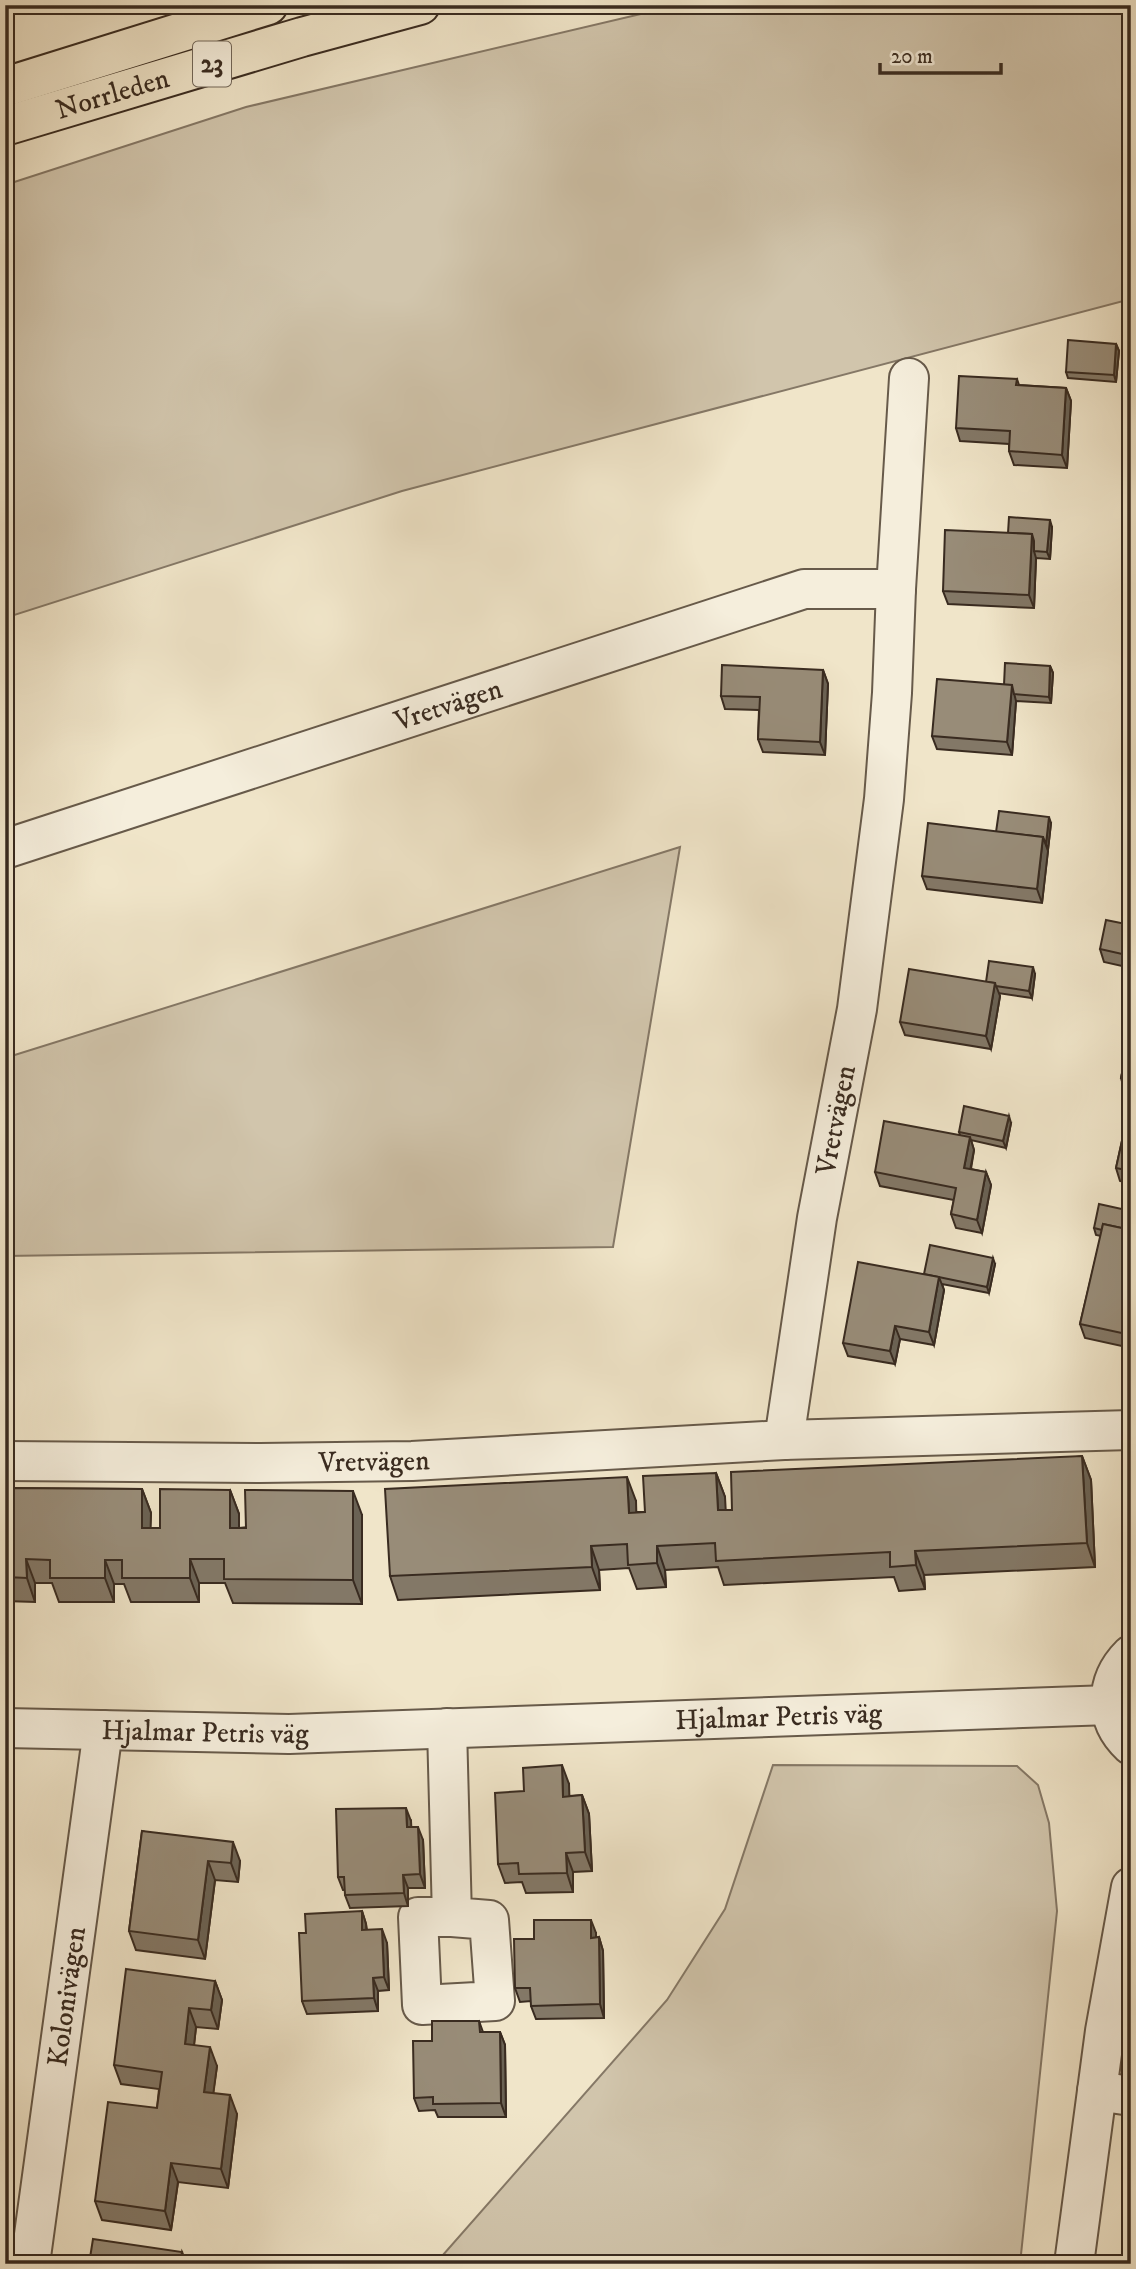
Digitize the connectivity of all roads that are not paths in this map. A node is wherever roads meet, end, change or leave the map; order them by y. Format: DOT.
graph roads {
  1 [pos="268,5"];
  2 [pos="420,5"];
  3 [pos="5,86"];
  4 [pos="5,126"];
  5 [pos="909,378"];
  6 [pos="896,589"];
  7 [pos="5,849"];
  8 [pos="1131,1430"];
  9 [pos="785,1440"];
  10 [pos="5,1461"];
  11 [pos="1131,1655"];
  12 [pos="1110,1705"];
  13 [pos="5,1727"];
  14 [pos="447,1728"];
  15 [pos="103,1730"];
  16 [pos="1131,1745"];
  17 [pos="1131,1887"];
  18 [pos="452,1917"];
  19 [pos="1114,2094"];
  20 [pos="30,2264"];
  21 [pos="1074,2264"];
  1 -- 3 [label="highway, Norrleden / 23"];
  2 -- 4 [label="highway, Norrleden / 23"];
  5 -- 6 [label="street, Vretvägen"];
  6 -- 7 [label="street, Vretvägen"];
  6 -- 9 [label="street, Vretvägen"];
  8 -- 9 [label="street, Vretvägen"];
  9 -- 10 [label="street, Vretvägen"];
  11 -- 12 [label="street"];
  12 -- 14 [label="street, Hjalmar Petris väg"];
  12 -- 16 [label="street"];
  13 -- 15 [label="street, Hjalmar Petris väg"];
  14 -- 15 [label="street, Hjalmar Petris väg"];
  14 -- 18 [label="street"];
  15 -- 20 [label="street, Kolonivägen"];
  17 -- 19 [label="street"];
  19 -- 21 [label="street"];
}
